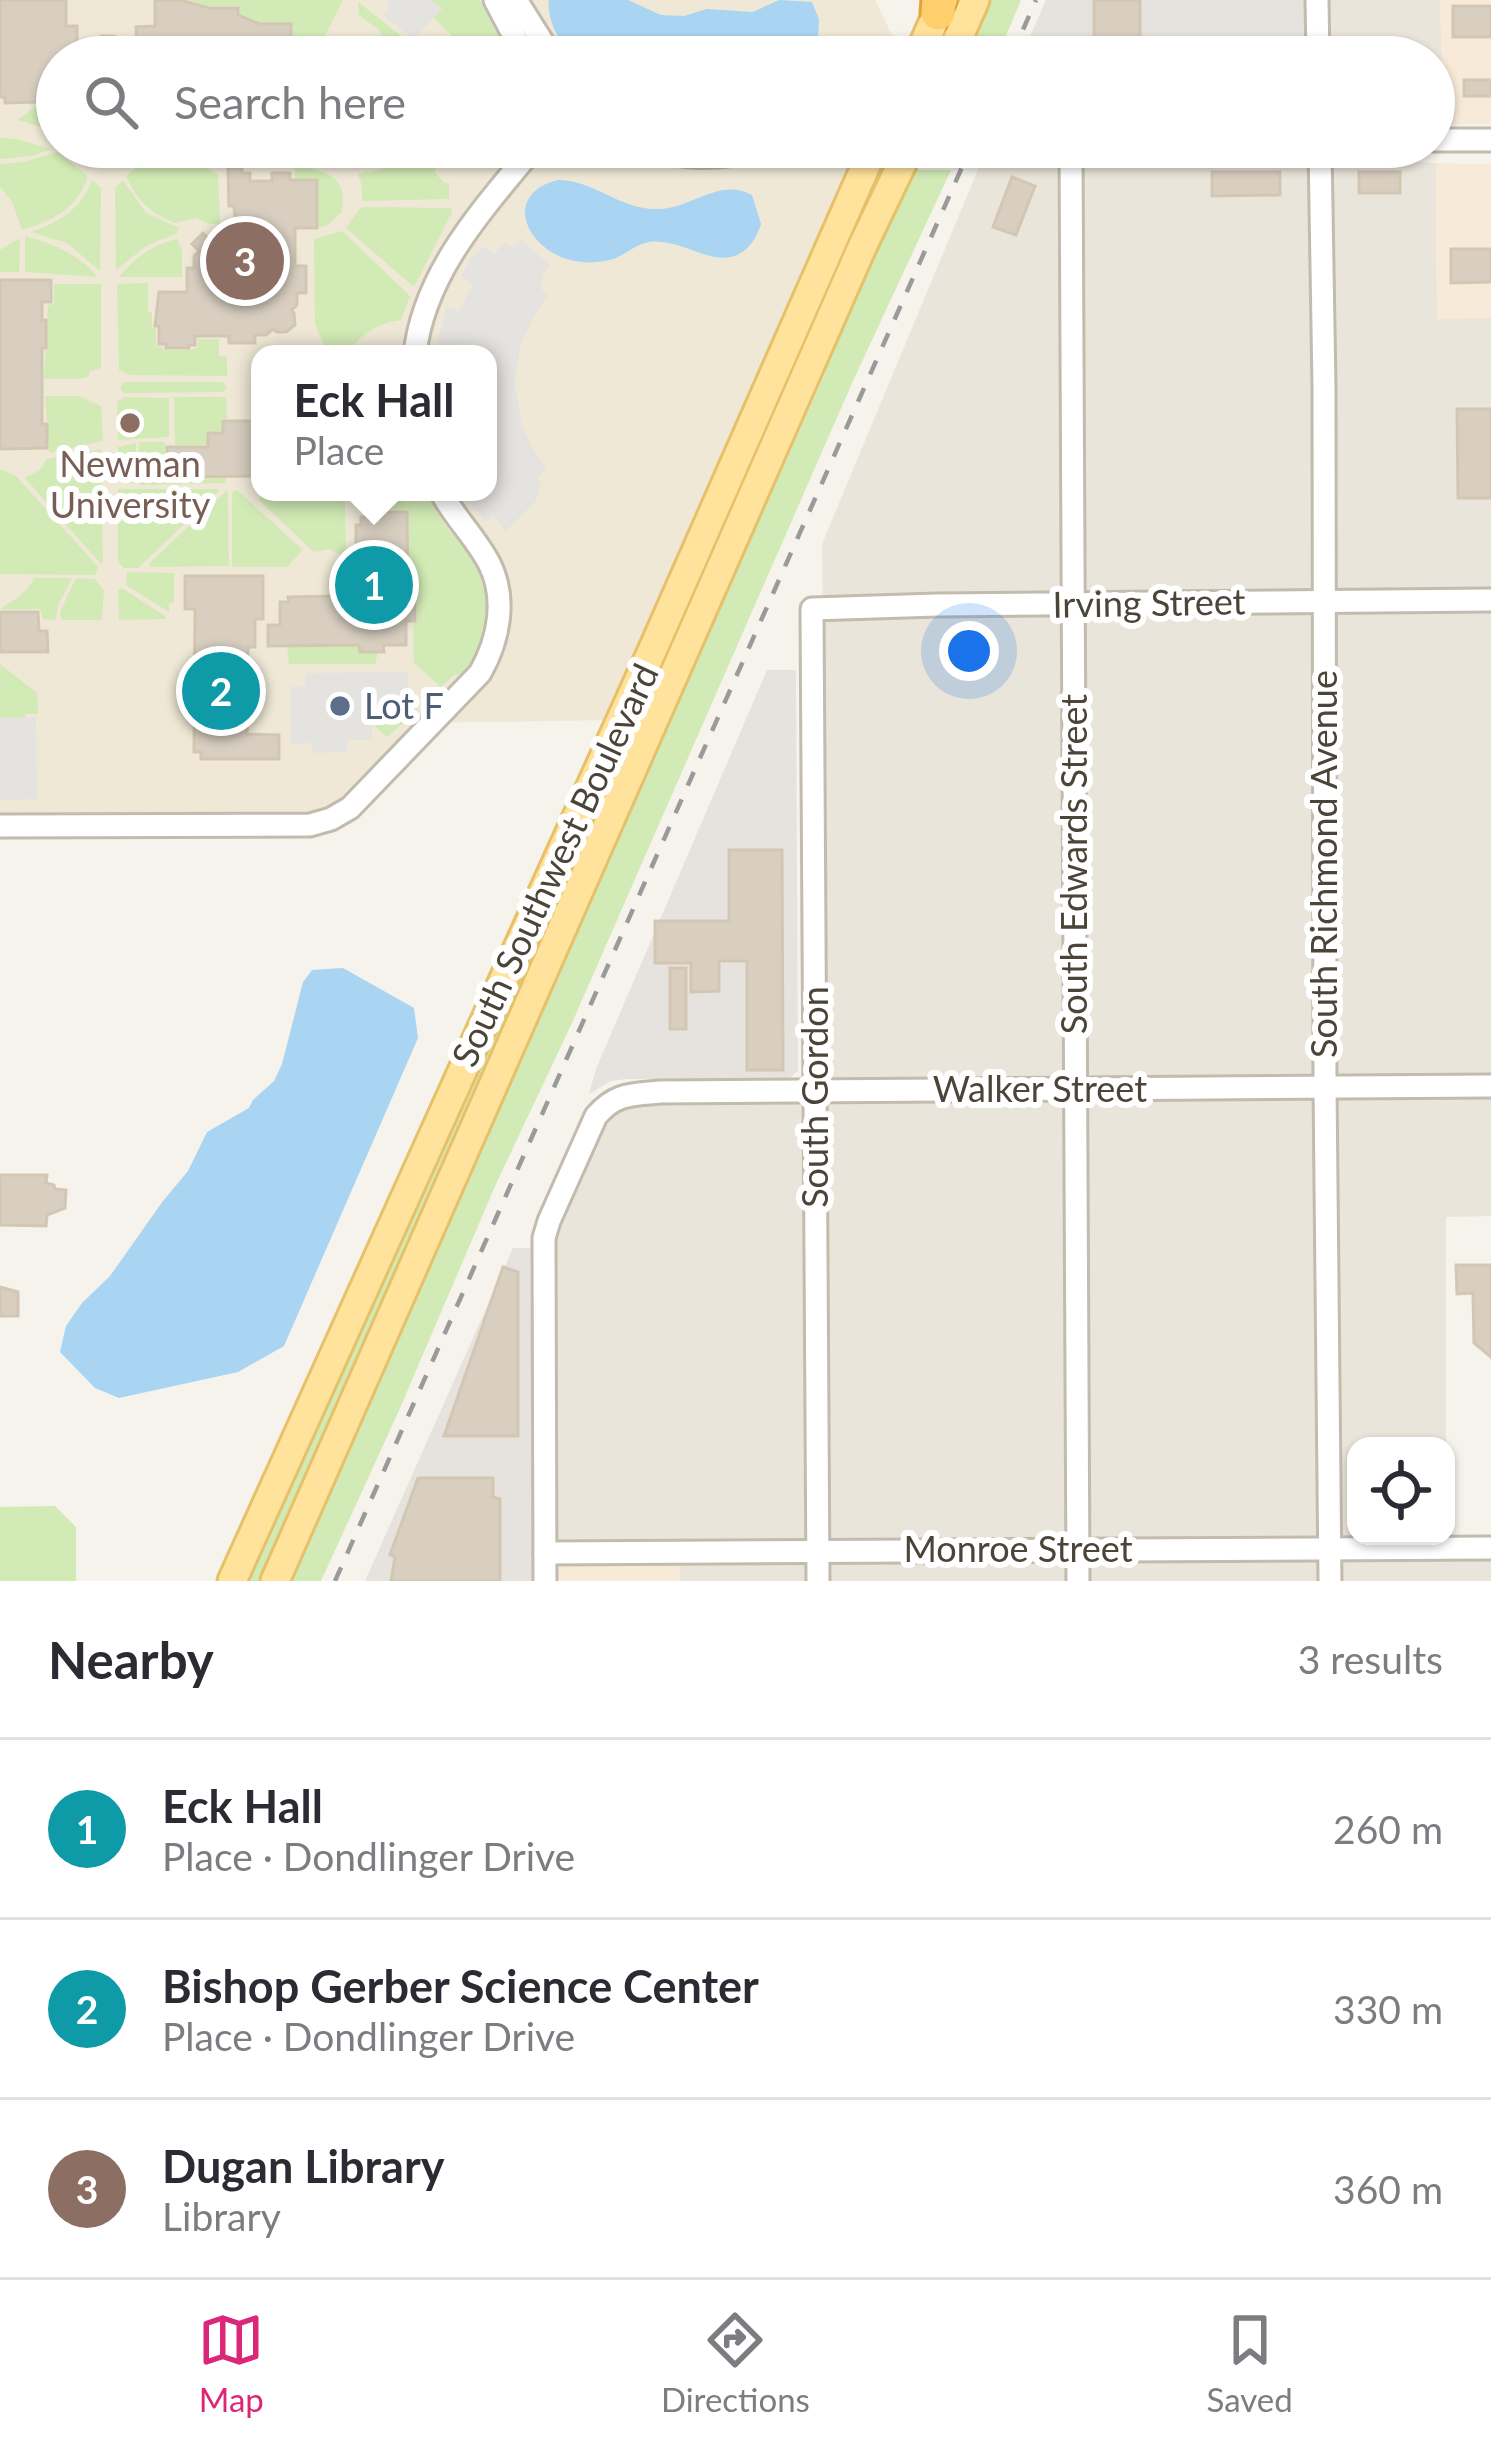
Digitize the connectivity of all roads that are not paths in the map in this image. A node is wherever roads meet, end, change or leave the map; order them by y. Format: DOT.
graph roads {
  1 [pos="495,0"];
  2 [pos="516,0"];
  3 [pos="975,0"];
  4 [pos="1317,0"];
  5 [pos="940,4"];
  6 [pos="515,36"];
  7 [pos="539,36"];
  8 [pos="927,36"];
  9 [pos="959,36"];
  10 [pos="1318,36"];
  11 [pos="1455,140"];
  12 [pos="1491,140"];
  13 [pos="517,168"];
  14 [pos="865,168"];
  15 [pos="900,168"];
  16 [pos="1071,168"];
  17 [pos="1319,168"];
  18 [pos="417,345"];
  19 [pos="447,501"];
  20 [pos="1491,600"];
  21 [pos="1323,602"];
  22 [pos="1073,604"];
  23 [pos="812,614"];
  24 [pos="0,826"];
  25 [pos="1325,1086"];
  26 [pos="1491,1086"];
  27 [pos="1075,1088"];
  28 [pos="815,1090"];
  29 [pos="1491,1547"];
  30 [pos="1330,1548"];
  31 [pos="1078,1549"];
  32 [pos="818,1550"];
  33 [pos="544,1553"];
  34 [pos="232,1581"];
  35 [pos="275,1581"];
  36 [pos="545,1581"];
  37 [pos="818,1581"];
  38 [pos="1078,1581"];
  39 [pos="1330,1581"];
  1 -- 6 [label="street"];
  2 -- 7 [label="street"];
  3 -- 9 [label="main road"];
  4 -- 10 [label="street"];
  5 -- 8 [label="main road"];
  11 -- 12 [label="street"];
  13 -- 18 [label="street"];
  14 -- 34 [label="main road, South Southwest Boulevard"];
  15 -- 35 [label="main road, South Southwest Boulevard"];
  16 -- 22 [label="street, South Edwards Street"];
  17 -- 21 [label="street, South Richmond Avenue"];
  19 -- 24 [label="street"];
  20 -- 21 [label="street, Irving Street"];
  21 -- 22 [label="street, Irving Street"];
  21 -- 25 [label="street, South Richmond Avenue"];
  22 -- 23 [label="street, Irving Street"];
  22 -- 27 [label="street, South Edwards Street"];
  23 -- 28 [label="street, South Gordon"];
  25 -- 26 [label="street, Walker Street"];
  25 -- 27 [label="street, Walker Street"];
  25 -- 30 [label="street, South Richmond Avenue"];
  27 -- 28 [label="street, Walker Street"];
  27 -- 31 [label="street, South Edwards Street"];
  28 -- 32 [label="street, South Gordon"];
  28 -- 33 [label="street, Walker Street"];
  29 -- 30 [label="street, Monroe Street"];
  30 -- 31 [label="street, Monroe Street"];
  30 -- 39 [label="street, South Richmond Avenue"];
  31 -- 32 [label="street, Monroe Street"];
  31 -- 38 [label="street, South Edwards Street"];
  32 -- 33 [label="street, Monroe Street"];
  32 -- 37 [label="street, South Gordon"];
  33 -- 36 [label="street"];
}
